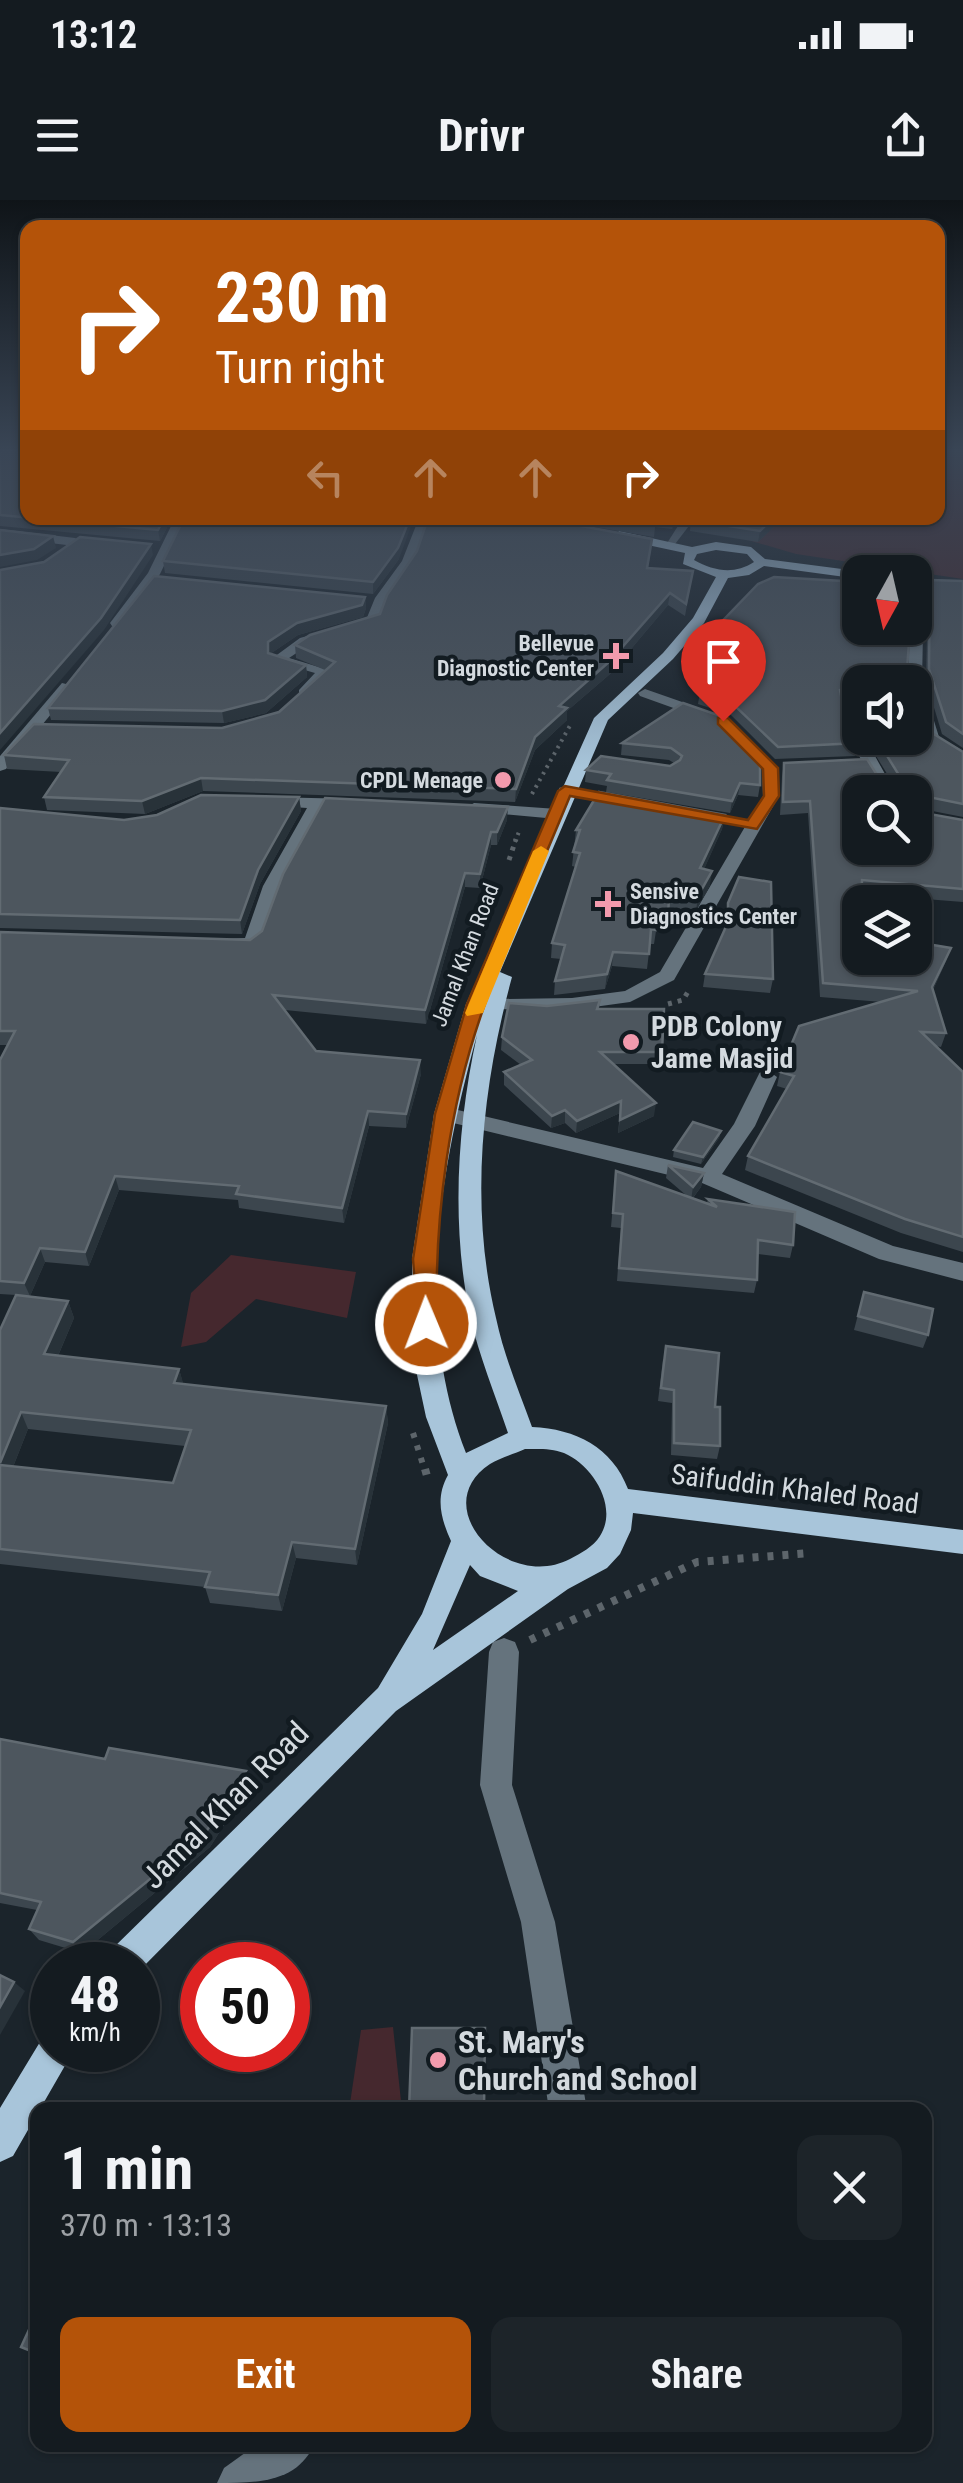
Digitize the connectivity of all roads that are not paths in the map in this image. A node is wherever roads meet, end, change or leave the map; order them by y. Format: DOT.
graph roads {
  1 [pos="59,556"];
  2 [pos="156,556"];
  3 [pos="409,556"];
  4 [pos="687,556"];
  5 [pos="749,556"];
  6 [pos="52,560"];
  7 [pos="743,569"];
  8 [pos="842,574"];
  9 [pos="150,578"];
  10 [pos="168,580"];
  11 [pos="932,584"];
  12 [pos="963,587"];
  13 [pos="359,600"];
  14 [pos="378,602"];
  15 [pos="106,638"];
  16 [pos="83,668"];
  17 [pos="644,693"];
  18 [pos="286,708"];
  19 [pos="32,728"];
  20 [pos="49,729"];
  21 [pos="932,739"];
  22 [pos="963,758"];
  23 [pos="0,766"];
  24 [pos="571,792"];
  25 [pos="242,801"];
  26 [pos="318,803"];
  27 [pos="370,804"];
  28 [pos="648,806"];
  29 [pos="456,807"];
  30 [pos="556,814"];
  31 [pos="731,822"];
  32 [pos="752,826"];
  33 [pos="212,942"];
  34 [pos="494,1005"];
  35 [pos="767,1077"];
  36 [pos="445,1114"];
  37 [pos="476,1120"];
  38 [pos="708,1177"];
  39 [pos="963,1272"];
  40 [pos="522,1438"];
  41 [pos="461,1474"];
  42 [pos="620,1500"];
  43 [pos="963,1542"];
  44 [pos="463,1545"];
  45 [pos="560,1578"];
  46 [pos="504,1652"];
  47 [pos="385,1702"];
  48 [pos="143,1942"];
  49 [pos="43,2072"];
  50 [pos="567,2102"];
  51 [pos="0,2143"];
  52 [pos="284,2452"];
  53 [pos="238,2483"];
  1 -- 6 [label="street"];
  2 -- 9 [label="street"];
  3 -- 14 [label="street"];
  4 -- 7 [label="main road"];
  5 -- 7 [label="main road"];
  7 -- 8 [label="main road"];
  7 -- 17 [label="main road"];
  7 -- 24 [label="main road, Jamal Khan Road"];
  9 -- 10 [label="street"];
  9 -- 15 [label="street"];
  11 -- 12 [label="main road"];
  13 -- 14 [label="street"];
  14 -- 18 [label="street"];
  16 -- 19 [label="street"];
  17 -- 24 [label="main road"];
  17 -- 32 [label="street"];
  19 -- 20 [label="street"];
  19 -- 23 [label="street"];
  21 -- 22 [label="street"];
  24 -- 28 [label="street"];
  24 -- 30 [label="main road, Jamal Khan Road"];
  24 -- 34 [label="main road"];
  25 -- 26 [label="street"];
  26 -- 27 [label="street"];
  26 -- 33 [label="street"];
  29 -- 30 [label="street"];
  30 -- 36 [label="main road, Jamal Khan Road"];
  31 -- 32 [label="street"];
  32 -- 34 [label="street"];
  34 -- 37 [label="main road"];
  35 -- 38 [label="street"];
  36 -- 37 [label="street"];
  36 -- 41 [label="main road, Jamal Khan Road"];
  37 -- 38 [label="street"];
  37 -- 40 [label="main road"];
  38 -- 39 [label="street"];
  40 -- 41 [label="main road"];
  40 -- 42 [label="main road"];
  41 -- 44 [label="main road"];
  42 -- 43 [label="main road, Saifuddin Khaled Road"];
  42 -- 45 [label="main road"];
  44 -- 45 [label="main road"];
  44 -- 47 [label="main road"];
  45 -- 47 [label="main road"];
  46 -- 50 [label="street"];
  47 -- 48 [label="main road, Jamal Khan Road"];
  49 -- 51 [label="main road"];
  52 -- 53 [label="street"];
}
